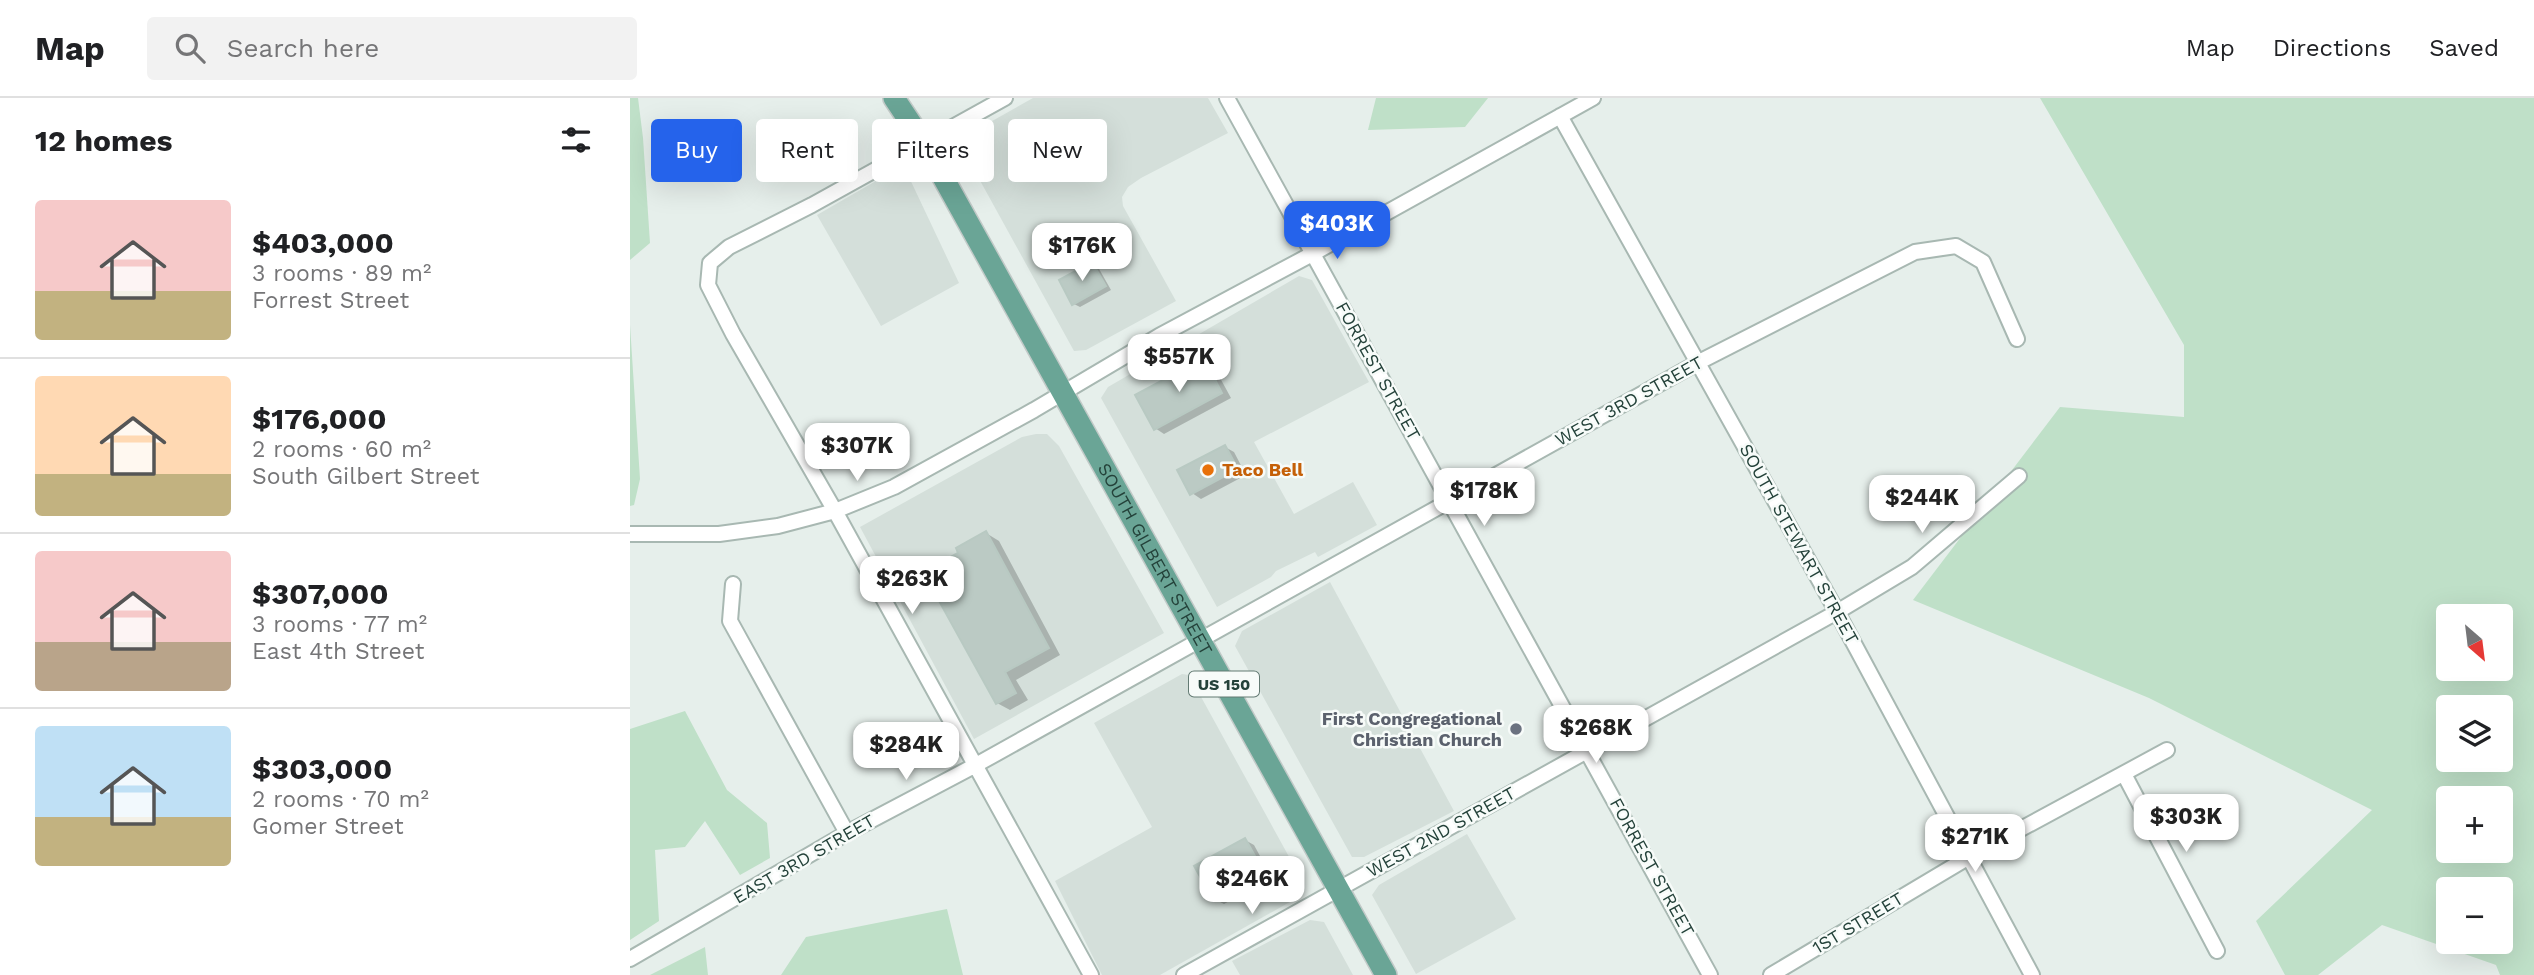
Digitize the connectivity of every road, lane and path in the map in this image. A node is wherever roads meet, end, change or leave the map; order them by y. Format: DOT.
graph roads {
  1 [pos="894,98"];
  2 [pos="904,98"];
  3 [pos="1005,98"];
  4 [pos="1227,98"];
  5 [pos="1592,98"];
  6 [pos="1560,116"];
  7 [pos="908,119"];
  8 [pos="913,119"];
  9 [pos="967,119"];
  10 [pos="872,172"];
  11 [pos="946,182"];
  12 [pos="1314,253"];
  13 [pos="2017,340"];
  14 [pos="1699,362"];
  15 [pos="1063,392"];
  16 [pos="2019,476"];
  17 [pos="1450,502"];
  18 [pos="835,511"];
  19 [pos="634,534"];
  20 [pos="733,584"];
  21 [pos="1837,612"];
  22 [pos="1200,639"];
  23 [pos="1587,750"];
  24 [pos="2167,750"];
  25 [pos="974,766"];
  26 [pos="2124,774"];
  27 [pos="847,833"];
  28 [pos="1969,857"];
  29 [pos="1338,889"];
  30 [pos="2217,951"];
  31 [pos="630,958"];
  32 [pos="1091,975"];
  33 [pos="1184,975"];
  34 [pos="1386,975"];
  35 [pos="1710,975"];
  36 [pos="1771,975"];
  37 [pos="2032,975"];
  1 -- 7 [label="main road, SOUTH GILBERT STREET / US 150"];
  2 -- 8 [label="main road, SOUTH GILBERT STREET / US 150"];
  3 -- 9 [label="street"];
  4 -- 12 [label="street, FORREST STREET"];
  5 -- 6 [label="street"];
  6 -- 12 [label="street"];
  6 -- 14 [label="street, SOUTH STEWART STREET"];
  10 -- 18 [label="street"];
  11 -- 15 [label="main road, SOUTH GILBERT STREET / US 150"];
  12 -- 15 [label="street"];
  12 -- 17 [label="street, FORREST STREET"];
  13 -- 14 [label="street, WEST 3RD STREET"];
  14 -- 17 [label="street, WEST 3RD STREET"];
  14 -- 21 [label="street, SOUTH STEWART STREET"];
  15 -- 18 [label="street"];
  15 -- 22 [label="main road, SOUTH GILBERT STREET / US 150"];
  16 -- 21 [label="street, WEST 2ND STREET"];
  17 -- 22 [label="street, WEST 3RD STREET"];
  17 -- 23 [label="street, FORREST STREET"];
  18 -- 19 [label="street"];
  18 -- 25 [label="street"];
  20 -- 27 [label="street"];
  21 -- 23 [label="street, WEST 2ND STREET"];
  21 -- 28 [label="street, SOUTH STEWART STREET"];
  22 -- 25 [label="street, EAST 3RD STREET"];
  22 -- 29 [label="main road, SOUTH GILBERT STREET / US 150"];
  23 -- 29 [label="street, WEST 2ND STREET"];
  23 -- 35 [label="street, FORREST STREET"];
  24 -- 26 [label="street, 1ST STREET"];
  25 -- 27 [label="street, EAST 3RD STREET"];
  25 -- 32 [label="street"];
  26 -- 28 [label="street, 1ST STREET"];
  26 -- 30 [label="street"];
  27 -- 31 [label="street, EAST 3RD STREET"];
  28 -- 36 [label="street, 1ST STREET"];
  28 -- 37 [label="street, SOUTH STEWART STREET"];
  29 -- 33 [label="street, WEST 2ND STREET"];
  29 -- 34 [label="main road, SOUTH GILBERT STREET / US 150"];
}
